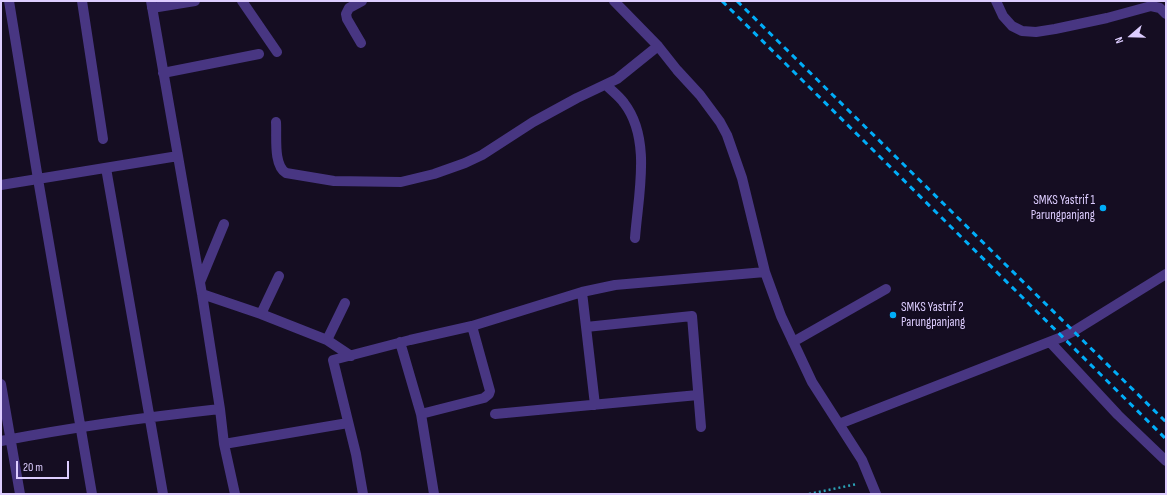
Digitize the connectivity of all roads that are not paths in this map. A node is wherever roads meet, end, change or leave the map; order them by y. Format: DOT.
graph roads {
  1 [pos="9,1"];
  2 [pos="82,1"];
  3 [pos="195,1"];
  4 [pos="242,1"];
  5 [pos="362,1"];
  6 [pos="614,1"];
  7 [pos="996,1"];
  8 [pos="152,4"];
  9 [pos="1166,14"];
  10 [pos="361,43"];
  11 [pos="658,46"];
  12 [pos="277,52"];
  13 [pos="258,54"];
  14 [pos="163,73"];
  15 [pos="606,85"];
  16 [pos="276,122"];
  17 [pos="102,139"];
  18 [pos="178,156"];
  19 [pos="106,168"];
  20 [pos="38,179"];
  21 [pos="1,185"];
  22 [pos="224,224"];
  23 [pos="635,238"];
  24 [pos="766,272"];
  25 [pos="1166,274"];
  26 [pos="279,276"];
  27 [pos="200,282"];
  28 [pos="886,289"];
  29 [pos="582,292"];
  30 [pos="202,294"];
  31 [pos="345,304"];
  32 [pos="261,314"];
  33 [pos="472,326"];
  34 [pos="586,327"];
  35 [pos="327,340"];
  36 [pos="400,342"];
  37 [pos="793,342"];
  38 [pos="1050,342"];
  39 [pos="351,356"];
  40 [pos="1,384"];
  41 [pos="698,395"];
  42 [pos="595,405"];
  43 [pos="220,409"];
  44 [pos="421,414"];
  45 [pos="494,414"];
  46 [pos="149,417"];
  47 [pos="348,423"];
  48 [pos="839,424"];
  49 [pos="80,427"];
  50 [pos="701,427"];
  51 [pos="6,440"];
  52 [pos="224,444"];
  53 [pos="1166,461"];
  54 [pos="20,494"];
  55 [pos="92,494"];
  56 [pos="163,494"];
  57 [pos="235,494"];
  58 [pos="363,494"];
  59 [pos="434,494"];
  60 [pos="876,494"];
  1 -- 20 [label="street"];
  2 -- 17 [label="street"];
  3 -- 8 [label="street"];
  4 -- 12 [label="street"];
  5 -- 10 [label="street"];
  6 -- 11 [label="street"];
  7 -- 9 [label="street"];
  8 -- 14 [label="street"];
  11 -- 15 [label="street"];
  11 -- 24 [label="street"];
  13 -- 14 [label="street"];
  14 -- 18 [label="street"];
  15 -- 16 [label="street"];
  15 -- 23 [label="street"];
  18 -- 19 [label="street"];
  18 -- 27 [label="street"];
  19 -- 20 [label="street"];
  19 -- 46 [label="street"];
  20 -- 21 [label="street"];
  20 -- 49 [label="street"];
  22 -- 27 [label="street"];
  24 -- 29 [label="street"];
  24 -- 37 [label="street"];
  25 -- 38 [label="street"];
  26 -- 32 [label="street"];
  27 -- 30 [label="street"];
  28 -- 37 [label="street"];
  29 -- 33 [label="street"];
  29 -- 34 [label="street"];
  30 -- 32 [label="street"];
  30 -- 43 [label="street"];
  31 -- 35 [label="street"];
  32 -- 35 [label="street"];
  33 -- 36 [label="street"];
  33 -- 44 [label="street"];
  34 -- 41 [label="street"];
  34 -- 42 [label="street"];
  35 -- 39 [label="street"];
  36 -- 39 [label="street"];
  36 -- 44 [label="street"];
  37 -- 48 [label="street"];
  38 -- 48 [label="street"];
  38 -- 53 [label="street"];
  39 -- 47 [label="street"];
  40 -- 51 [label="street"];
  41 -- 42 [label="street"];
  41 -- 50 [label="street"];
  42 -- 45 [label="street"];
  43 -- 46 [label="street"];
  43 -- 52 [label="street"];
  44 -- 59 [label="street"];
  46 -- 49 [label="street"];
  46 -- 56 [label="street"];
  47 -- 52 [label="street"];
  47 -- 58 [label="street"];
  48 -- 60 [label="street"];
  49 -- 51 [label="street"];
  49 -- 55 [label="street"];
  51 -- 54 [label="street"];
  52 -- 57 [label="street"];
}
